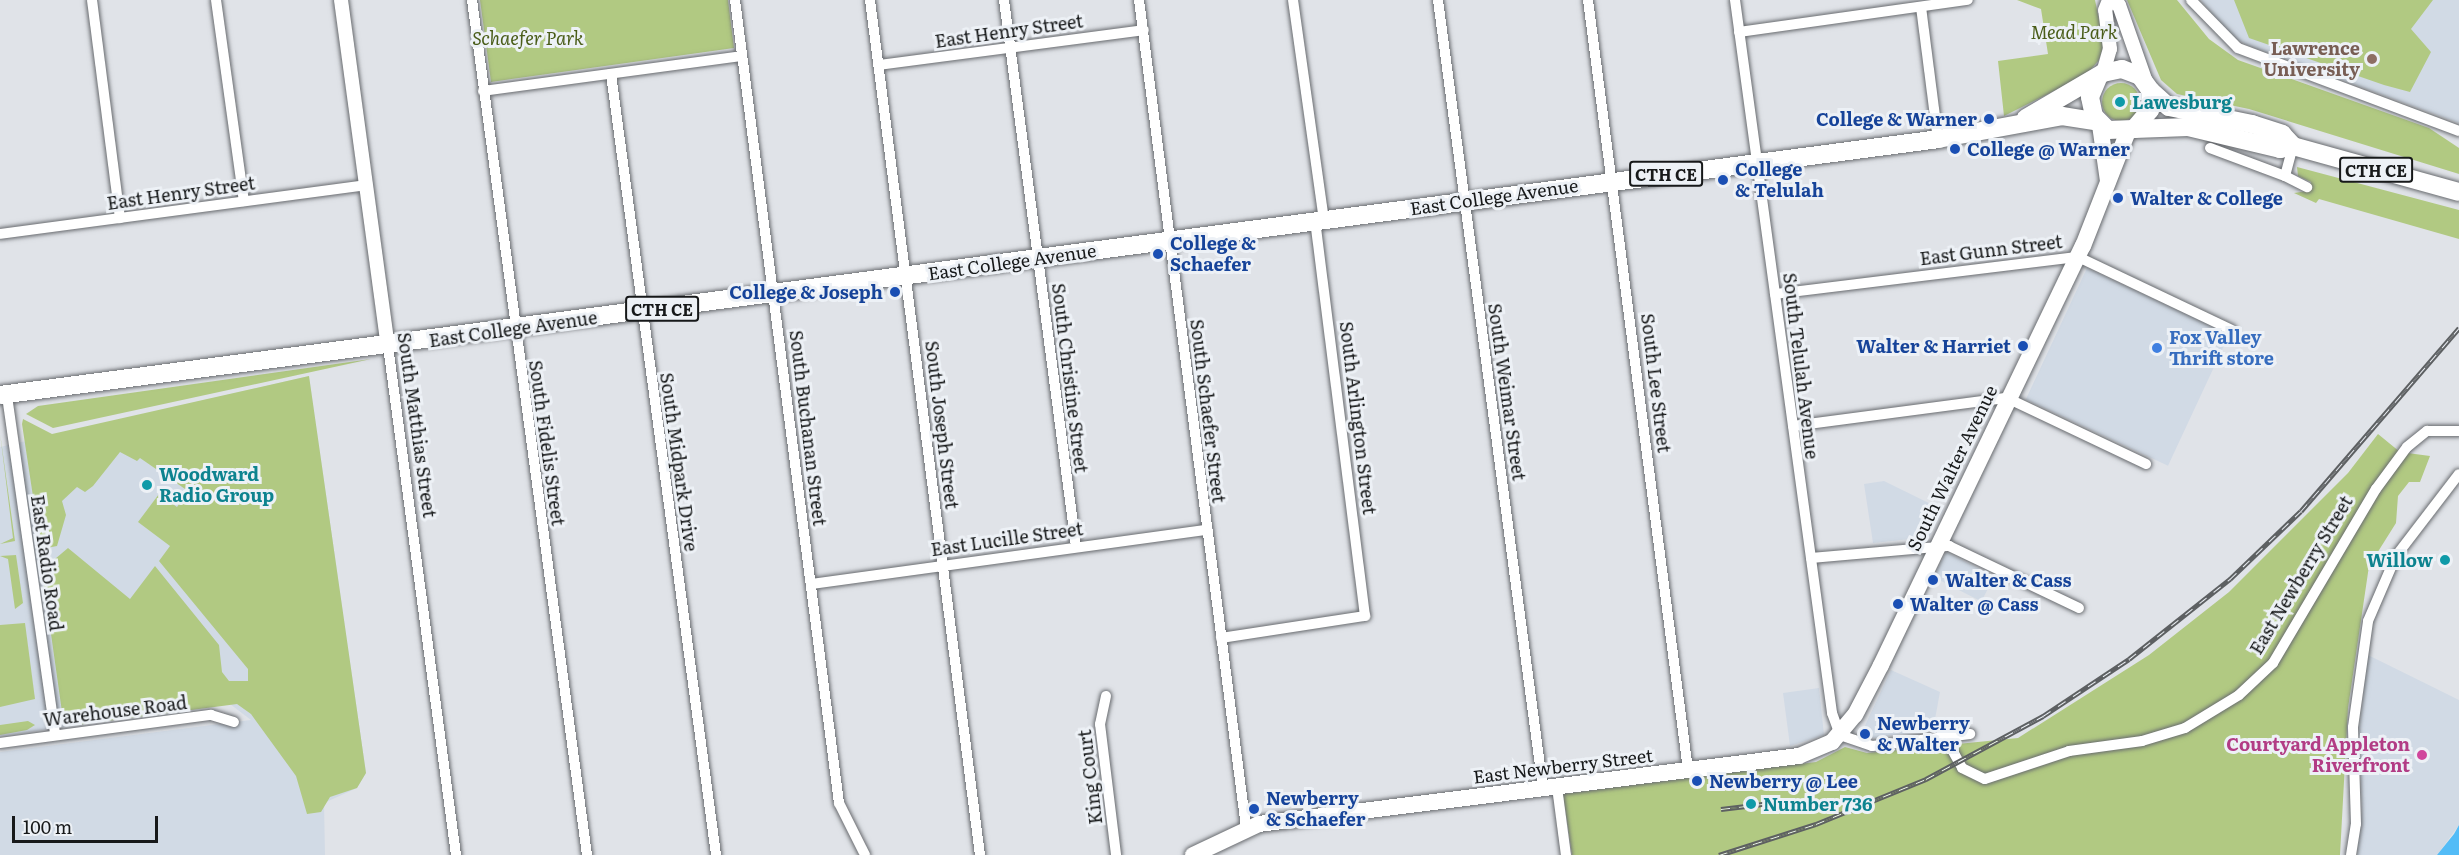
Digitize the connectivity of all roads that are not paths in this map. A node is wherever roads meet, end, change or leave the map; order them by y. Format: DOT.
graph roads {
  1 [pos="92,0"];
  2 [pos="216,0"];
  3 [pos="341,0"];
  4 [pos="472,0"];
  5 [pos="735,0"];
  6 [pos="870,0"];
  7 [pos="1004,0"];
  8 [pos="1139,0"];
  9 [pos="1293,0"];
  10 [pos="1438,0"];
  11 [pos="1588,0"];
  12 [pos="1735,0"];
  13 [pos="1968,0"];
  14 [pos="2109,0"];
  15 [pos="2192,0"];
  16 [pos="1921,7"];
  17 [pos="1144,30"];
  18 [pos="1739,32"];
  19 [pos="1010,47"];
  20 [pos="742,56"];
  21 [pos="879,65"];
  22 [pos="611,74"];
  23 [pos="2101,75"];
  24 [pos="2148,87"];
  25 [pos="483,91"];
  26 [pos="2099,123"];
  27 [pos="2017,124"];
  28 [pos="2131,130"];
  29 [pos="2459,130"];
  30 [pos="1938,139"];
  31 [pos="2293,146"];
  32 [pos="2210,148"];
  33 [pos="1758,162"];
  34 [pos="2285,176"];
  35 [pos="1612,181"];
  36 [pos="2108,181"];
  37 [pos="366,185"];
  38 [pos="2307,187"];
  39 [pos="2459,192"];
  40 [pos="244,201"];
  41 [pos="1465,201"];
  42 [pos="120,218"];
  43 [pos="1320,220"];
  44 [pos="0,234"];
  45 [pos="1170,241"];
  46 [pos="2078,257"];
  47 [pos="1038,258"];
  48 [pos="907,277"];
  49 [pos="774,294"];
  50 [pos="1775,294"];
  51 [pos="642,312"];
  52 [pos="515,329"];
  53 [pos="2232,330"];
  54 [pos="388,346"];
  55 [pos="2,397"];
  56 [pos="2007,398"];
  57 [pos="1793,426"];
  58 [pos="2459,431"];
  59 [pos="2459,463"];
  60 [pos="2146,464"];
  61 [pos="2459,474"];
  62 [pos="1207,530"];
  63 [pos="1936,544"];
  64 [pos="1076,546"];
  65 [pos="1810,558"];
  66 [pos="942,565"];
  67 [pos="811,584"];
  68 [pos="2079,608"];
  69 [pos="1221,638"];
  70 [pos="1106,696"];
  71 [pos="234,722"];
  72 [pos="1970,734"];
  73 [pos="55,735"];
  74 [pos="1840,735"];
  75 [pos="1937,738"];
  76 [pos="0,743"];
  77 [pos="1688,770"];
  78 [pos="1550,788"];
  79 [pos="1246,827"];
  80 [pos="1220,848"];
  81 [pos="456,855"];
  82 [pos="587,855"];
  83 [pos="716,855"];
  84 [pos="865,855"];
  85 [pos="980,855"];
  86 [pos="1116,855"];
  87 [pos="1193,855"];
  88 [pos="1566,855"];
  89 [pos="2351,855"];
  1 -- 42 [label="street"];
  2 -- 40 [label="street"];
  3 -- 37 [label="street, South Matthias Street"];
  4 -- 25 [label="street, South Fidelis Street"];
  5 -- 20 [label="street, South Buchanan Street"];
  6 -- 21 [label="street, South Joseph Street"];
  7 -- 19 [label="street, South Christine Street"];
  8 -- 17 [label="street, South Schaefer Street"];
  9 -- 43 [label="street, South Arlington Street"];
  10 -- 41 [label="street, South Weimar Street"];
  11 -- 35 [label="street, South Lee Street"];
  12 -- 18 [label="street, South Telulah Avenue"];
  13 -- 16 [label="street"];
  14 -- 23 [label="street"];
  14 -- 24 [label="street"];
  15 -- 29 [label="street"];
  16 -- 18 [label="street"];
  16 -- 30 [label="street"];
  17 -- 19 [label="street, East Henry Street"];
  17 -- 45 [label="street, South Schaefer Street"];
  18 -- 33 [label="street, South Telulah Avenue"];
  19 -- 21 [label="street, East Henry Street"];
  19 -- 47 [label="street, South Christine Street"];
  20 -- 22 [label="street"];
  20 -- 49 [label="street, South Buchanan Street"];
  21 -- 48 [label="street, South Joseph Street"];
  22 -- 25 [label="street"];
  22 -- 51 [label="street, South Midpark Drive"];
  23 -- 24 [label="main road"];
  23 -- 26 [label="main road"];
  23 -- 27 [label="main road, East College Avenue / CTH CE"];
  24 -- 28 [label="main road"];
  24 -- 31 [label="main road, CTH CE"];
  25 -- 52 [label="street, South Fidelis Street"];
  26 -- 27 [label="main road, East College Avenue / CTH CE"];
  26 -- 28 [label="main road"];
  26 -- 36 [label="main road, South Walter Avenue"];
  27 -- 30 [label="main road, East College Avenue / CTH CE"];
  28 -- 31 [label="main road, CTH CE"];
  28 -- 36 [label="main road, South Walter Avenue"];
  30 -- 33 [label="main road, East College Avenue / CTH CE"];
  31 -- 34 [label="street"];
  31 -- 39 [label="main road, CTH CE"];
  32 -- 34 [label="street"];
  33 -- 35 [label="main road, East College Avenue / CTH CE"];
  33 -- 50 [label="street, South Telulah Avenue"];
  34 -- 38 [label="street"];
  35 -- 41 [label="main road, East College Avenue / CTH CE"];
  35 -- 77 [label="street, South Lee Street"];
  36 -- 46 [label="main road, South Walter Avenue"];
  37 -- 40 [label="street, East Henry Street"];
  37 -- 54 [label="street, South Matthias Street"];
  40 -- 42 [label="street, East Henry Street"];
  41 -- 43 [label="main road, East College Avenue / CTH CE"];
  41 -- 78 [label="street, South Weimar Street"];
  42 -- 44 [label="street, East Henry Street"];
  43 -- 45 [label="main road, East College Avenue / CTH CE"];
  43 -- 69 [label="street, South Arlington Street"];
  45 -- 47 [label="main road, East College Avenue / CTH CE"];
  45 -- 62 [label="street, South Schaefer Street"];
  46 -- 50 [label="street, East Gunn Street"];
  46 -- 53 [label="street, East Gunn Street"];
  46 -- 56 [label="main road, South Walter Avenue"];
  47 -- 48 [label="main road, East College Avenue / CTH CE"];
  47 -- 64 [label="street, South Christine Street"];
  48 -- 49 [label="main road, East College Avenue / CTH CE"];
  48 -- 66 [label="street, South Joseph Street"];
  49 -- 51 [label="main road, East College Avenue / CTH CE"];
  49 -- 67 [label="street, South Buchanan Street"];
  50 -- 57 [label="street, South Telulah Avenue"];
  51 -- 52 [label="main road, East College Avenue / CTH CE"];
  51 -- 83 [label="street, South Midpark Drive"];
  52 -- 54 [label="main road, East College Avenue / CTH CE"];
  52 -- 82 [label="street, South Fidelis Street"];
  54 -- 55 [label="main road, East College Avenue / CTH CE"];
  54 -- 81 [label="street, South Matthias Street"];
  55 -- 73 [label="street, East Radio Road"];
  56 -- 57 [label="street"];
  56 -- 60 [label="street"];
  56 -- 63 [label="main road, South Walter Avenue"];
  57 -- 65 [label="street, South Telulah Avenue"];
  58 -- 75 [label="street, East Newberry Street"];
  59 -- 61 [label="street"];
  61 -- 89 [label="street"];
  62 -- 64 [label="street, East Lucille Street"];
  62 -- 69 [label="street, South Schaefer Street"];
  63 -- 65 [label="street"];
  63 -- 68 [label="street"];
  63 -- 74 [label="main road, South Walter Avenue"];
  64 -- 66 [label="street, East Lucille Street"];
  65 -- 74 [label="street, South Telulah Avenue"];
  66 -- 67 [label="street, East Lucille Street"];
  66 -- 85 [label="street, South Joseph Street"];
  67 -- 84 [label="street, South Buchanan Street"];
  69 -- 79 [label="street, South Schaefer Street"];
  70 -- 86 [label="street, King Court"];
  71 -- 73 [label="street, Warehouse Road"];
  72 -- 75 [label="street"];
  73 -- 76 [label="street, Warehouse Road"];
  74 -- 75 [label="street"];
  74 -- 77 [label="main road, East Newberry Street"];
  77 -- 78 [label="main road, East Newberry Street"];
  78 -- 79 [label="main road, East Newberry Street"];
  78 -- 88 [label="street, South Weimar Street"];
  79 -- 80 [label="main road, East Newberry Street"];
  80 -- 87 [label="main road, East Newberry Street"];
}
